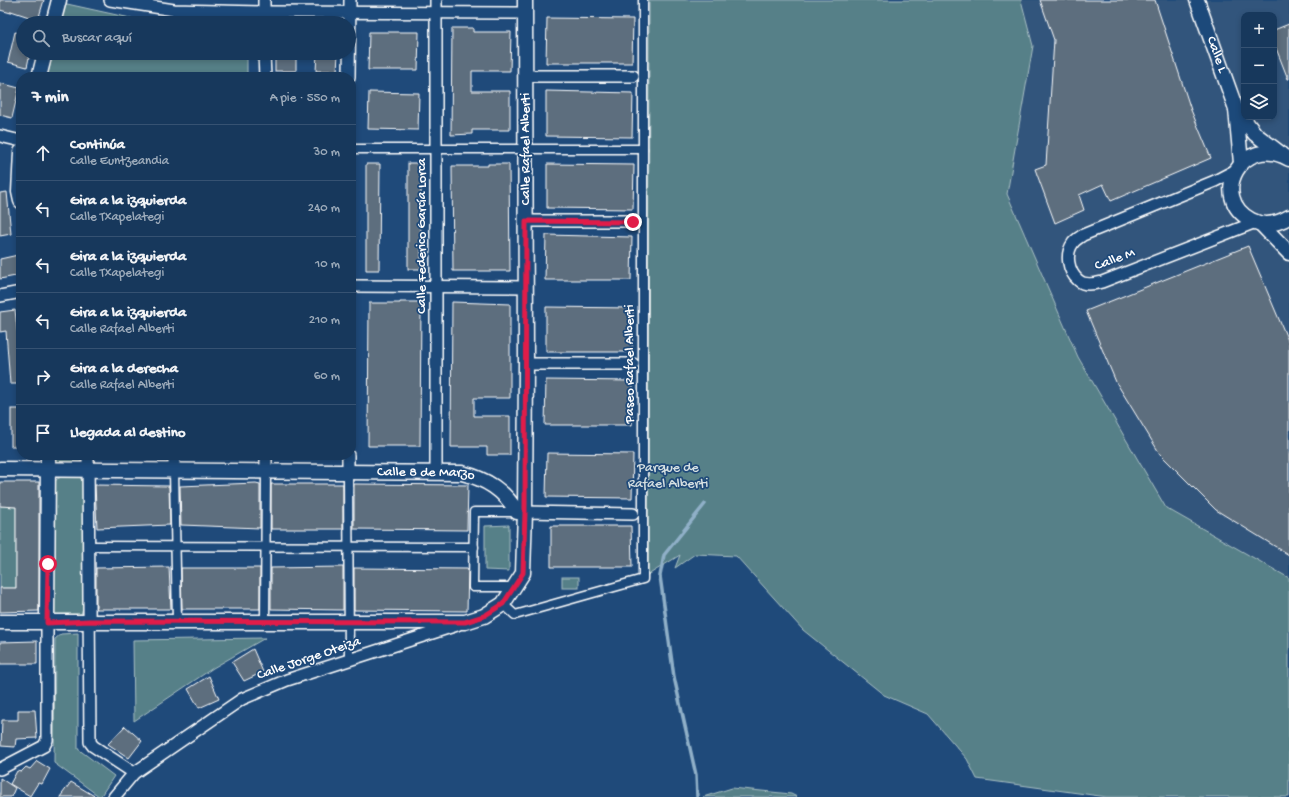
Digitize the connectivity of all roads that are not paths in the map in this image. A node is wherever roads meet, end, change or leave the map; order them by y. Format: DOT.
graph roads {
  1 [pos="59,0"];
  2 [pos="110,0"];
  3 [pos="264,0"];
  4 [pos="350,0"];
  5 [pos="436,0"];
  6 [pos="643,0"];
  7 [pos="1197,0"];
  8 [pos="174,5"];
  9 [pos="525,7"];
  10 [pos="350,12"];
  11 [pos="436,12"];
  12 [pos="55,16"];
  13 [pos="250,16"];
  14 [pos="264,16"];
  15 [pos="293,16"];
  16 [pos="350,16"];
  17 [pos="43,60"];
  18 [pos="264,60"];
  19 [pos="349,60"];
  20 [pos="40,72"];
  21 [pos="265,72"];
  22 [pos="349,72"];
  23 [pos="526,76"];
  24 [pos="633,76"];
  25 [pos="1236,109"];
  26 [pos="0,136"];
  27 [pos="16,140"];
  28 [pos="643,149"];
  29 [pos="356,150"];
  30 [pos="437,150"];
  31 [pos="527,150"];
  32 [pos="1284,156"];
  33 [pos="1238,166"];
  34 [pos="1289,217"];
  35 [pos="526,221"];
  36 [pos="633,222"];
  37 [pos="1258,223"];
  38 [pos="1289,253"];
  39 [pos="356,286"];
  40 [pos="436,287"];
  41 [pos="525,287"];
  42 [pos="16,293"];
  43 [pos="0,296"];
  44 [pos="526,364"];
  45 [pos="634,364"];
  46 [pos="48,460"];
  47 [pos="88,460"];
  48 [pos="174,460"];
  49 [pos="266,460"];
  50 [pos="348,460"];
  51 [pos="0,469"];
  52 [pos="48,470"];
  53 [pos="88,471"];
  54 [pos="174,471"];
  55 [pos="348,471"];
  56 [pos="266,472"];
  57 [pos="436,472"];
  58 [pos="521,512"];
  59 [pos="633,514"];
  60 [pos="89,546"];
  61 [pos="176,546"];
  62 [pos="266,546"];
  63 [pos="348,546"];
  64 [pos="474,546"];
  65 [pos="514,587"];
  66 [pos="503,604"];
  67 [pos="89,621"];
  68 [pos="177,621"];
  69 [pos="265,621"];
  70 [pos="348,621"];
  71 [pos="0,622"];
  72 [pos="465,622"];
  73 [pos="47,623"];
  74 [pos="349,661"];
  75 [pos="0,769"];
  76 [pos="134,773"];
  77 [pos="114,797"];
  1 -- 12 [label="street"];
  2 -- 8 [label="street"];
  3 -- 14 [label="street"];
  4 -- 10 [label="street"];
  5 -- 11 [label="street, Calle Federico García Lorca"];
  6 -- 28 [label="street, Paseo Rafael Alberti"];
  7 -- 25 [label="street, Calle L"];
  8 -- 13 [label="street"];
  9 -- 11 [label="street"];
  9 -- 23 [label="street, Calle Rafael Alberti"];
  10 -- 11 [label="street"];
  10 -- 15 [label="street"];
  10 -- 16 [label="street"];
  11 -- 30 [label="street, Calle Federico García Lorca"];
  17 -- 20 [label="street"];
  18 -- 21 [label="street"];
  19 -- 22 [label="street"];
  23 -- 24 [label="street, Calle Rafael Alberti"];
  23 -- 31 [label="street, Calle Rafael Alberti"];
  25 -- 32 [label="street, Calle L"];
  25 -- 33 [label="street, Calle L"];
  26 -- 27 [label="street"];
  28 -- 31 [label="street"];
  28 -- 66 [label="street, Paseo Rafael Alberti"];
  29 -- 30 [label="street"];
  30 -- 31 [label="street"];
  30 -- 40 [label="street, Calle Federico García Lorca"];
  31 -- 35 [label="street, Calle Rafael Alberti"];
  32 -- 33 [label="street"];
  33 -- 37 [label="street, Calle L"];
  33 -- 37 [label="street, Calle M"];
  34 -- 37 [label="street"];
  35 -- 36 [label="street, Calle Rafael Alberti"];
  35 -- 41 [label="street, Calle Rafael Alberti"];
  37 -- 38 [label="street"];
  39 -- 40 [label="street"];
  40 -- 41 [label="street"];
  40 -- 57 [label="street, Calle Federico García Lorca"];
  41 -- 44 [label="street, Calle Rafael Alberti"];
  42 -- 43 [label="street"];
  44 -- 45 [label="street"];
  44 -- 58 [label="street, Calle Rafael Alberti"];
  46 -- 52 [label="street"];
  47 -- 53 [label="street"];
  48 -- 54 [label="street"];
  49 -- 56 [label="street"];
  50 -- 55 [label="street"];
  51 -- 52 [label="street, Calle 8 de Marzo"];
  52 -- 53 [label="street, Calle 8 de Marzo"];
  52 -- 73 [label="street"];
  53 -- 54 [label="street, Calle 8 de Marzo"];
  53 -- 60 [label="street"];
  54 -- 56 [label="street, Calle 8 de Marzo"];
  54 -- 61 [label="street"];
  55 -- 56 [label="street, Calle 8 de Marzo"];
  55 -- 57 [label="street, Calle 8 de Marzo"];
  55 -- 63 [label="street"];
  56 -- 62 [label="street"];
  57 -- 58 [label="street, Calle 8 de Marzo"];
  58 -- 59 [label="street"];
  58 -- 64 [label="street"];
  58 -- 65 [label="street, Calle Rafael Alberti"];
  60 -- 61 [label="street"];
  60 -- 67 [label="street"];
  61 -- 62 [label="street"];
  61 -- 68 [label="street"];
  62 -- 63 [label="street"];
  62 -- 69 [label="street"];
  63 -- 64 [label="street"];
  63 -- 70 [label="street"];
  64 -- 65 [label="street"];
  65 -- 66 [label="street, Calle Rafael Alberti"];
  66 -- 72 [label="street"];
  67 -- 68 [label="street"];
  67 -- 73 [label="street"];
  67 -- 76 [label="street"];
  68 -- 69 [label="street"];
  69 -- 70 [label="street"];
  70 -- 72 [label="street"];
  70 -- 74 [label="street"];
  71 -- 73 [label="street"];
  72 -- 74 [label="street, Calle Jorge Oteiza"];
  73 -- 75 [label="street"];
  74 -- 76 [label="street, Calle Jorge Oteiza"];
  76 -- 77 [label="street, Calle Jorge Oteiza"];
}
